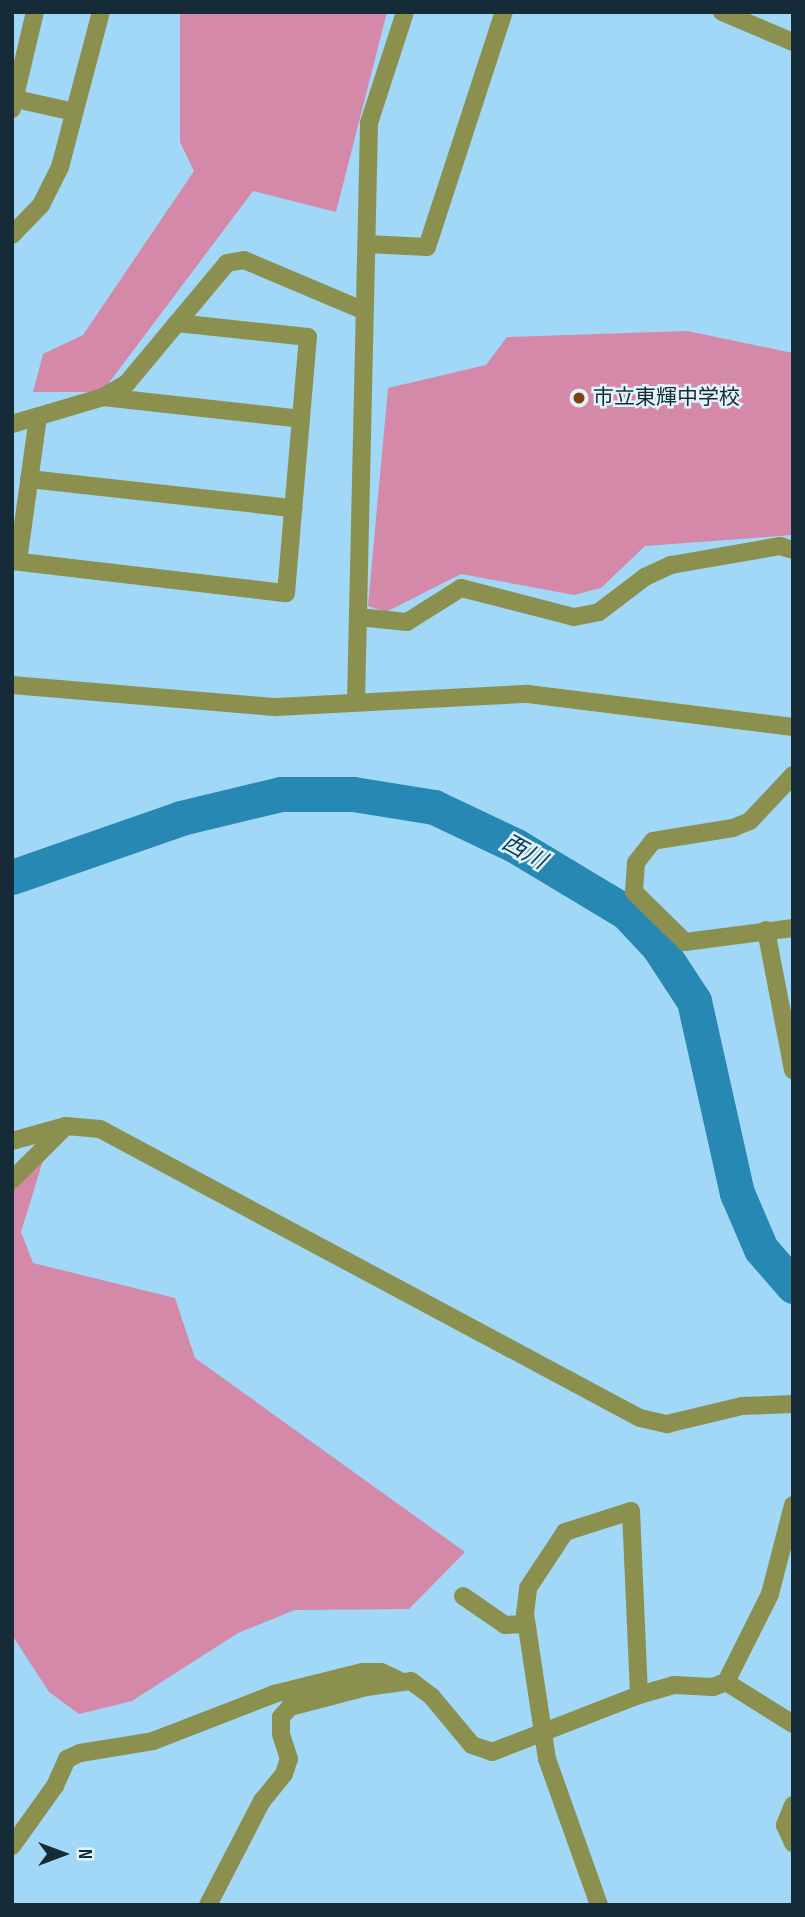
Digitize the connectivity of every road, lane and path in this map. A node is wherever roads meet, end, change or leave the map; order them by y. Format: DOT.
graph roads {
  1 [pos="35,12"];
  2 [pos="101,12"];
  3 [pos="405,12"];
  4 [pos="504,12"];
  5 [pos="722,12"];
  6 [pos="793,42"];
  7 [pos="14,104"];
  8 [pos="74,112"];
  9 [pos="12,235"];
  10 [pos="367,244"];
  11 [pos="365,311"];
  12 [pos="177,323"];
  13 [pos="103,397"];
  14 [pos="38,416"];
  15 [pos="301,419"];
  16 [pos="12,424"];
  17 [pos="29,480"];
  18 [pos="293,508"];
  19 [pos="793,550"];
  20 [pos="15,561"];
  21 [pos="358,617"];
  22 [pos="12,685"];
  23 [pos="356,702"];
  24 [pos="793,727"];
  25 [pos="793,775"];
  26 [pos="793,928"];
  27 [pos="766,930"];
  28 [pos="787,1009"];
  29 [pos="793,1070"];
  30 [pos="66,1126"];
  31 [pos="12,1141"];
  32 [pos="12,1180"];
  33 [pos="793,1404"];
  34 [pos="793,1505"];
  35 [pos="463,1596"];
  36 [pos="526,1623"];
  37 [pos="398,1680"];
  38 [pos="726,1682"];
  39 [pos="639,1695"];
  40 [pos="793,1724"];
  41 [pos="541,1735"];
  42 [pos="793,1805"];
  43 [pos="793,1843"];
  44 [pos="12,1846"];
  45 [pos="208,1905"];
  46 [pos="599,1905"];
  1 -- 7 [label="street"];
  2 -- 8 [label="street"];
  3 -- 10 [label="street"];
  4 -- 10 [label="street"];
  5 -- 6 [label="street"];
  7 -- 8 [label="street"];
  8 -- 9 [label="street"];
  10 -- 11 [label="street"];
  11 -- 12 [label="street"];
  11 -- 21 [label="street"];
  12 -- 13 [label="street"];
  12 -- 15 [label="street"];
  13 -- 14 [label="street"];
  13 -- 15 [label="street"];
  14 -- 16 [label="street"];
  14 -- 17 [label="street"];
  15 -- 18 [label="street"];
  17 -- 18 [label="street"];
  17 -- 20 [label="street"];
  18 -- 20 [label="street"];
  19 -- 21 [label="street"];
  21 -- 23 [label="street"];
  22 -- 23 [label="street"];
  23 -- 24 [label="street"];
  25 -- 27 [label="street"];
  26 -- 27 [label="street"];
  27 -- 28 [label="street"];
  28 -- 29 [label="street"];
  30 -- 31 [label="street"];
  30 -- 32 [label="street"];
  30 -- 33 [label="street"];
  34 -- 38 [label="street"];
  35 -- 36 [label="street"];
  36 -- 39 [label="street"];
  36 -- 41 [label="street"];
  37 -- 41 [label="street"];
  37 -- 44 [label="street"];
  37 -- 45 [label="street"];
  38 -- 39 [label="street"];
  38 -- 40 [label="street"];
  39 -- 41 [label="street"];
  41 -- 46 [label="street"];
  42 -- 43 [label="street"];
}
